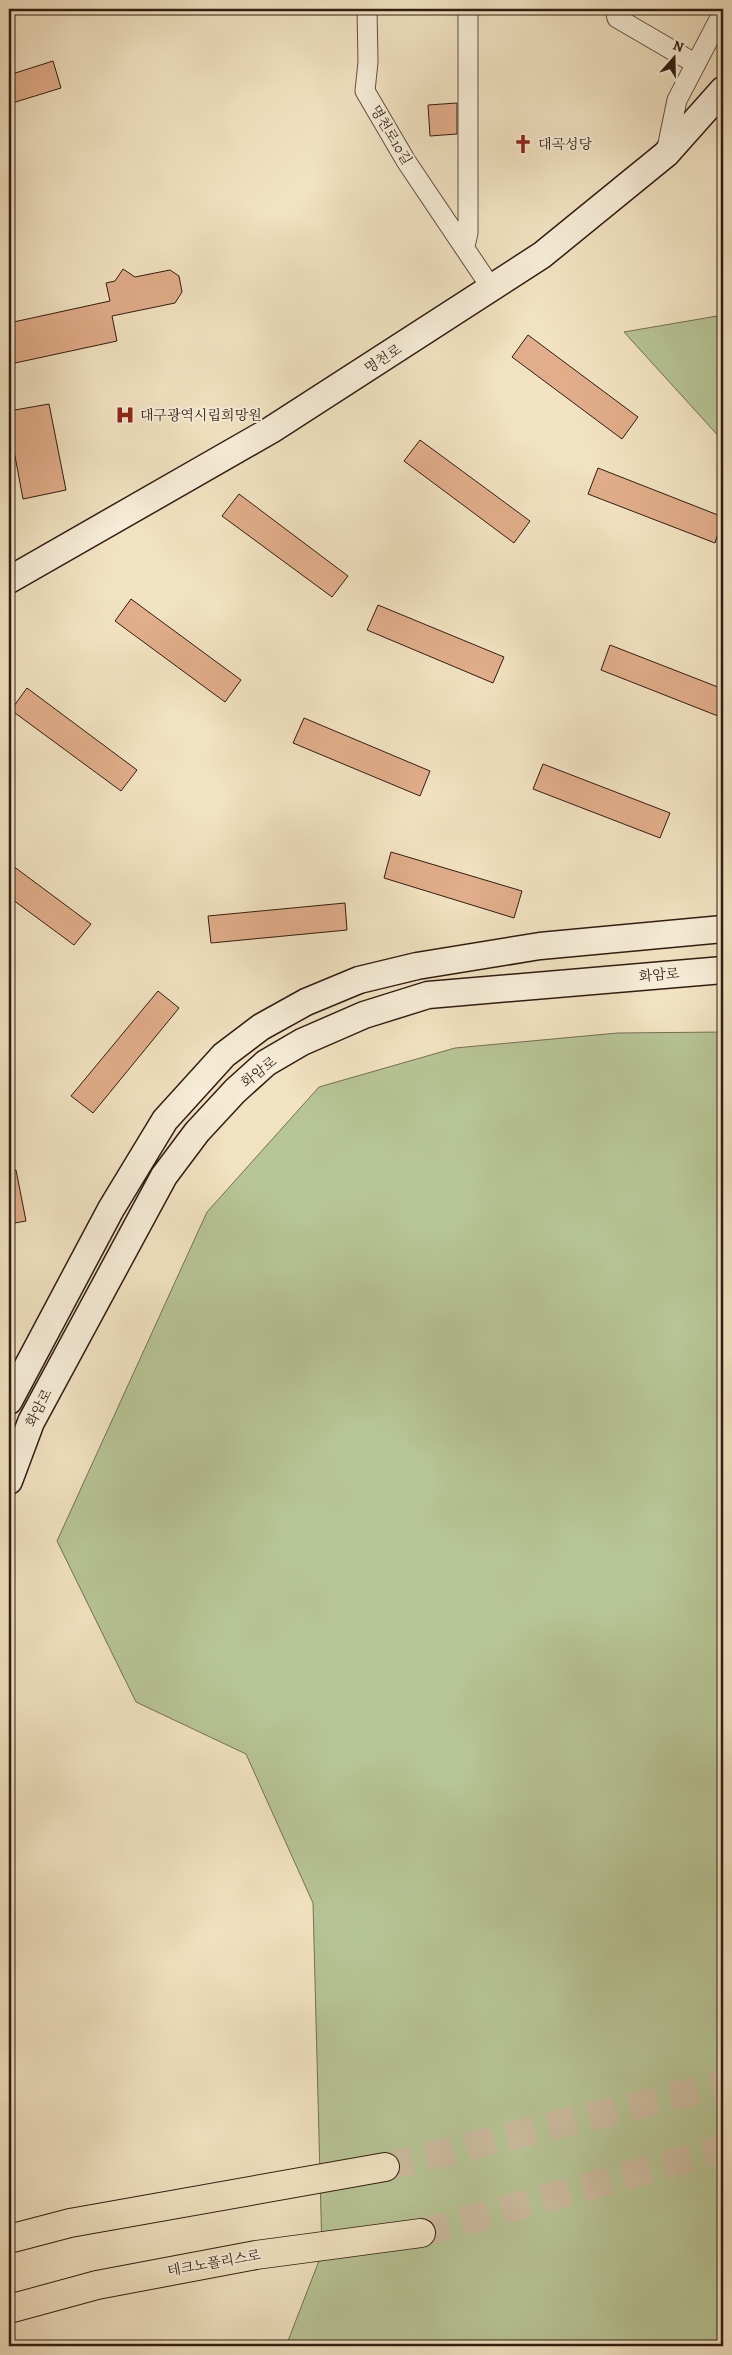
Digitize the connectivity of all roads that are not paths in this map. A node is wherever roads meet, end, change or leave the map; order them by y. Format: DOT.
graph roads {
  1 [pos="367,9"];
  2 [pos="468,9"];
  3 [pos="615,9"];
  4 [pos="723,12"];
  5 [pos="696,64"];
  6 [pos="723,90"];
  7 [pos="666,154"];
  8 [pos="465,246"];
  9 [pos="492,289"];
  10 [pos="9,580"];
  11 [pos="723,929"];
  12 [pos="723,970"];
  13 [pos="9,1401"];
  14 [pos="9,1481"];
  15 [pos="385,2167"];
  16 [pos="421,2233"];
  17 [pos="9,2239"];
  18 [pos="9,2309"];
  1 -- 8 [label="street, 명천로10길"];
  2 -- 8 [label="street"];
  3 -- 5 [label="street"];
  4 -- 5 [label="street"];
  5 -- 7 [label="street"];
  6 -- 7 [label="main road, 명천로"];
  7 -- 9 [label="main road, 명천로"];
  8 -- 9 [label="street, 명천로10길"];
  9 -- 10 [label="main road, 명천로"];
  11 -- 13 [label="main road"];
  12 -- 14 [label="main road, 화암로"];
  15 -- 17 [label="highway"];
  16 -- 18 [label="highway, 테크노폴리스로"];
}
